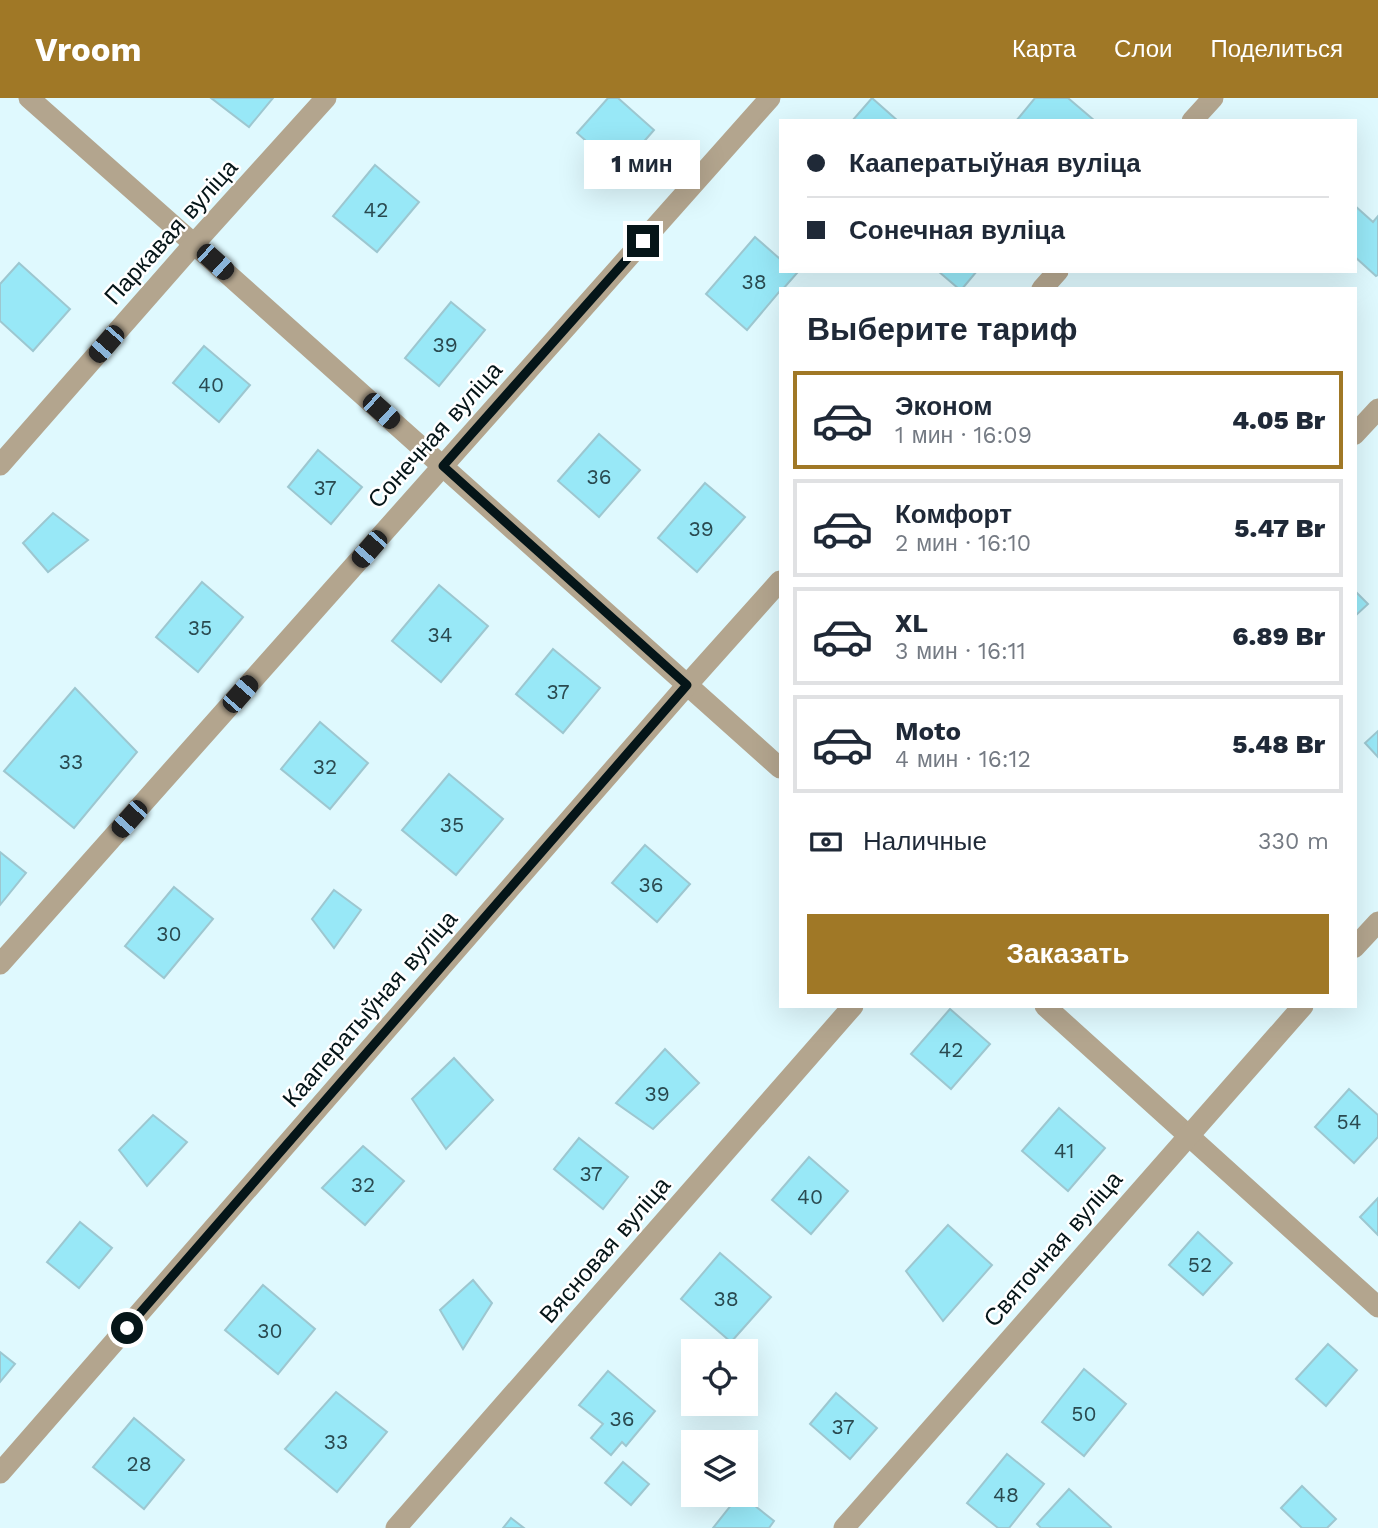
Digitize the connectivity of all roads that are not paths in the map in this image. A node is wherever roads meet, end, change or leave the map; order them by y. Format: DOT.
graph roads {
  1 [pos="29,98"];
  2 [pos="326,98"];
  3 [pos="770,98"];
  4 [pos="1213,98"];
  5 [pos="1194,119"];
  6 [pos="194,244"];
  7 [pos="1056,273"];
  8 [pos="1044,287"];
  9 [pos="1378,409"];
  10 [pos="1357,432"];
  11 [pos="0,464"];
  12 [pos="443,466"];
  13 [pos="779,582"];
  14 [pos="687,685"];
  15 [pos="779,767"];
  16 [pos="1378,922"];
  17 [pos="1357,945"];
  18 [pos="0,964"];
  19 [pos="851,1008"];
  20 [pos="1047,1008"];
  21 [pos="1301,1008"];
  22 [pos="1188,1136"];
  23 [pos="1378,1307"];
  24 [pos="0,1473"];
  25 [pos="396,1528"];
  26 [pos="844,1528"];
  1 -- 6 [label="street"];
  2 -- 6 [label="street, Паркавая вуліца"];
  3 -- 12 [label="street, Сонечная вуліца"];
  4 -- 5 [label="street"];
  6 -- 11 [label="street, Паркавая вуліца"];
  6 -- 12 [label="street"];
  7 -- 8 [label="street"];
  9 -- 10 [label="street"];
  12 -- 14 [label="street"];
  12 -- 18 [label="street, Сонечная вуліца"];
  13 -- 14 [label="street, Кааператыўная вуліца"];
  14 -- 15 [label="street"];
  14 -- 24 [label="street, Кааператыўная вуліца"];
  16 -- 17 [label="street"];
  19 -- 25 [label="street, Вясновая вуліца"];
  20 -- 22 [label="street"];
  21 -- 22 [label="street, Святочная вуліца"];
  22 -- 23 [label="street"];
  22 -- 26 [label="street, Святочная вуліца"];
}
